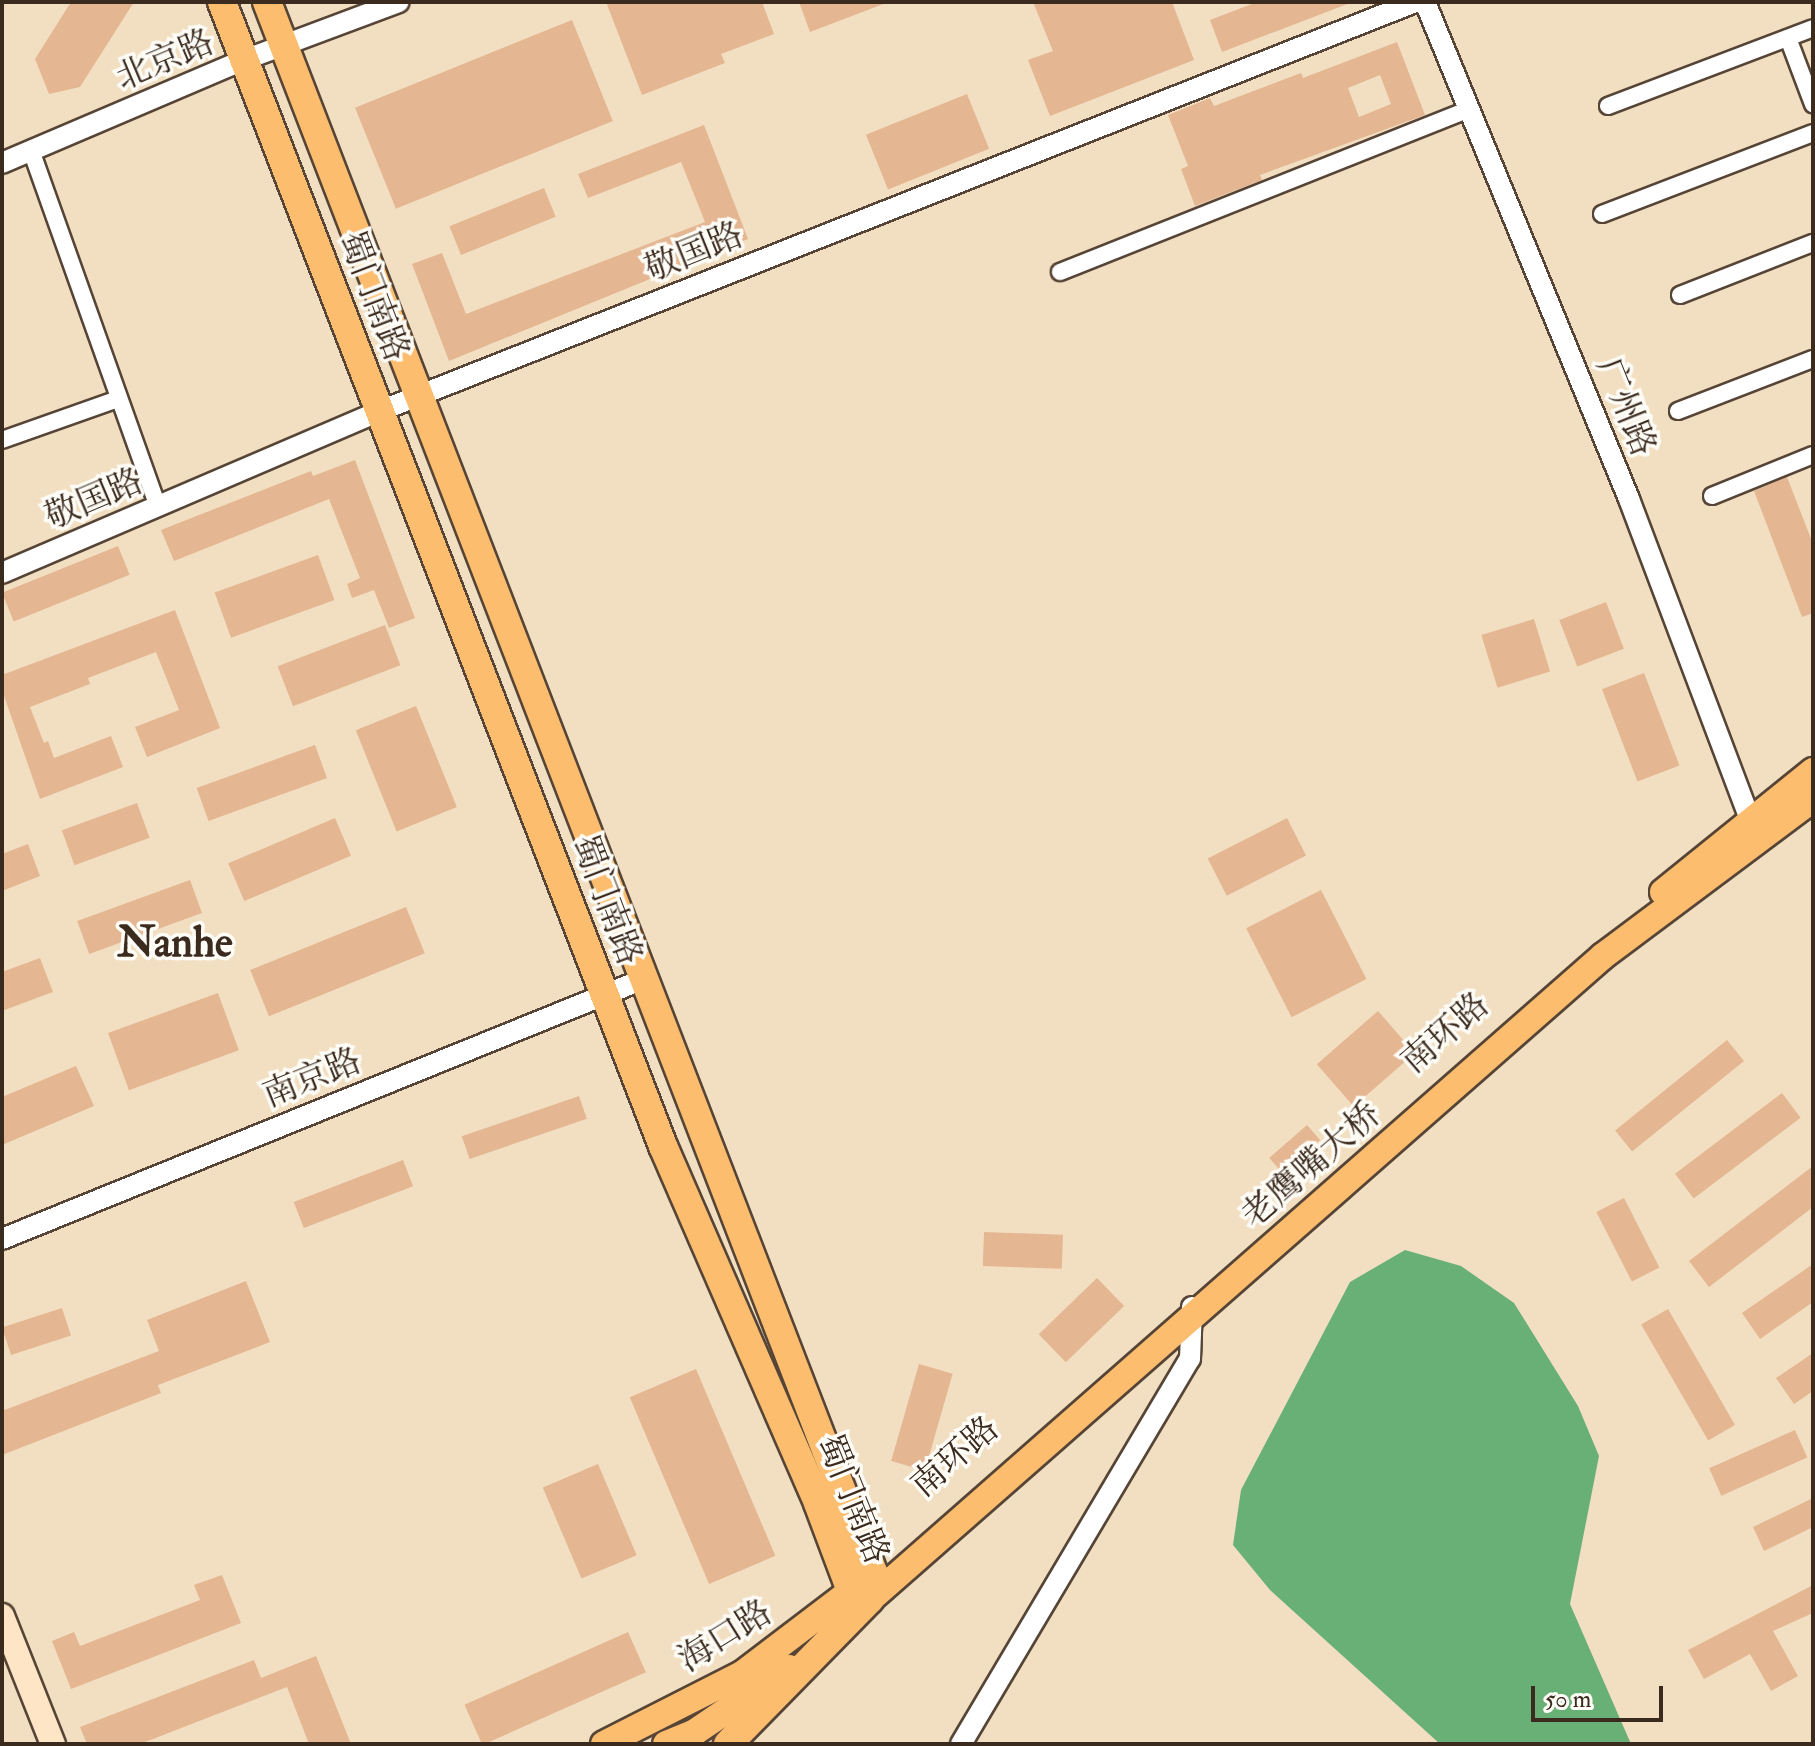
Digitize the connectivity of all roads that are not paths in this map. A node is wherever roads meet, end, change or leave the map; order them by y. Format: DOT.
graph roads {
  1 [pos="222,2"];
  2 [pos="267,2"];
  3 [pos="399,2"];
  4 [pos="1415,2"];
  5 [pos="1425,2"];
  6 [pos="1813,28"];
  7 [pos="1788,38"];
  8 [pos="284,45"];
  9 [pos="244,60"];
  10 [pos="1813,104"];
  11 [pos="1608,106"];
  12 [pos="1469,109"];
  13 [pos="1813,133"];
  14 [pos="32,153"];
  15 [pos="2,163"];
  16 [pos="1602,214"];
  17 [pos="1813,243"];
  18 [pos="1060,272"];
  19 [pos="1680,295"];
  20 [pos="1813,359"];
  21 [pos="420,395"];
  22 [pos="118,399"];
  23 [pos="380,411"];
  24 [pos="1678,411"];
  25 [pos="2,440"];
  26 [pos="1813,455"];
  27 [pos="1712,496"];
  28 [pos="158,506"];
  29 [pos="2,573"];
  30 [pos="1813,771"];
  31 [pos="1813,799"];
  32 [pos="1753,830"];
  33 [pos="646,978"];
  34 [pos="604,994"];
  35 [pos="2,1239"];
  36 [pos="1192,1309"];
  37 [pos="864,1588"];
  38 [pos="2,1616"];
  39 [pos="53,1744"];
  40 [pos="604,1744"];
  41 [pos="666,1744"];
  42 [pos="728,1744"];
  43 [pos="961,1744"];
  1 -- 9 [label="highway, 蜀门南路"];
  2 -- 8 [label="highway, 蜀门南路"];
  3 -- 8 [label="street, 北京路"];
  4 -- 21 [label="street, 敬国路"];
  5 -- 12 [label="street, 广州路"];
  6 -- 7 [label="street"];
  7 -- 10 [label="street"];
  7 -- 11 [label="street"];
  8 -- 9 [label="street, 北京路"];
  8 -- 21 [label="highway, 蜀门南路"];
  9 -- 14 [label="street, 北京路"];
  9 -- 23 [label="highway, 蜀门南路"];
  12 -- 18 [label="street"];
  12 -- 32 [label="street, 广州路"];
  13 -- 16 [label="street"];
  14 -- 15 [label="street, 北京路"];
  14 -- 22 [label="street"];
  17 -- 19 [label="street"];
  20 -- 24 [label="street"];
  21 -- 23 [label="street, 敬国路"];
  21 -- 33 [label="highway, 蜀门南路"];
  22 -- 25 [label="street"];
  22 -- 28 [label="street"];
  23 -- 28 [label="street, 敬国路"];
  23 -- 34 [label="highway, 蜀门南路"];
  26 -- 27 [label="street"];
  28 -- 29 [label="street, 敬国路"];
  30 -- 32 [label="main road, 南环路"];
  31 -- 32 [label="main road"];
  32 -- 36 [label="main road, 南环路"];
  33 -- 34 [label="street, 南京路"];
  33 -- 37 [label="highway, 蜀门南路"];
  34 -- 35 [label="street, 南京路"];
  34 -- 37 [label="highway, 蜀门南路"];
  36 -- 37 [label="main road, 南环路"];
  36 -- 43 [label="street"];
  37 -- 40 [label="main road, 海口路"];
  37 -- 41 [label="main road, 海口路"];
  37 -- 42 [label="highway"];
  38 -- 39 [label="main road"];
}
